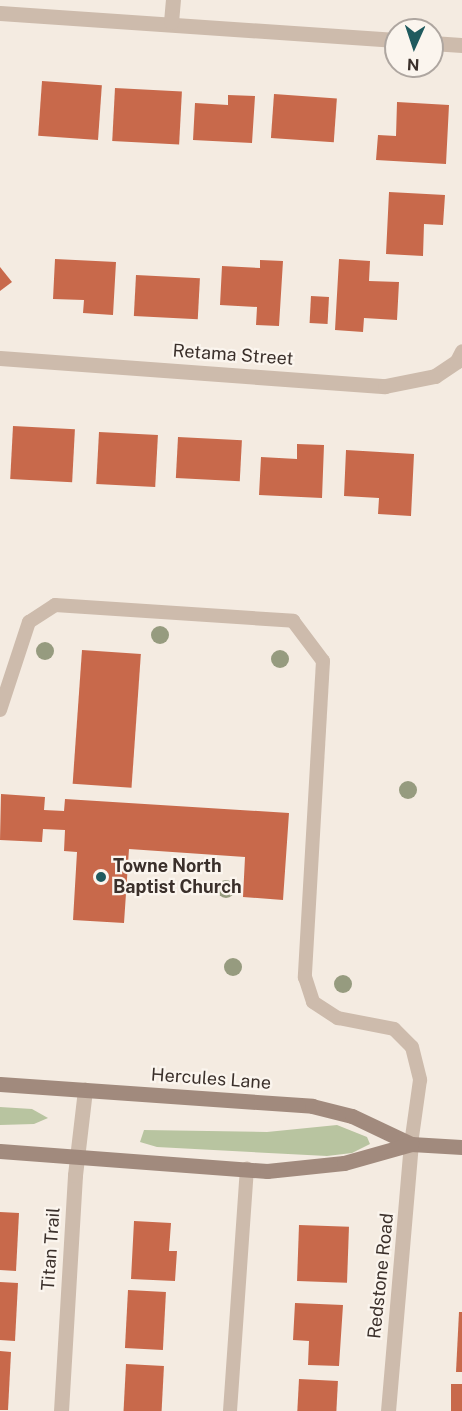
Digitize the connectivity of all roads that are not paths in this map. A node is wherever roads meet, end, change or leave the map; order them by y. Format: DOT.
graph roads {
  1 [pos="173,0"];
  2 [pos="0,13"];
  3 [pos="171,22"];
  4 [pos="384,39"];
  5 [pos="444,44"];
  6 [pos="462,45"];
  7 [pos="459,356"];
  8 [pos="0,358"];
  9 [pos="0,710"];
  10 [pos="0,1084"];
  11 [pos="86,1090"];
  12 [pos="411,1144"];
  13 [pos="462,1147"];
  14 [pos="0,1151"];
  15 [pos="79,1155"];
  16 [pos="247,1169"];
  17 [pos="61,1411"];
  18 [pos="230,1411"];
  19 [pos="388,1411"];
  1 -- 3 [label="street"];
  2 -- 3 [label="street"];
  3 -- 4 [label="street"];
  5 -- 6 [label="street"];
  7 -- 8 [label="street, Retama Street"];
  9 -- 12 [label="lane"];
  10 -- 11 [label="street, Hercules Lane"];
  11 -- 12 [label="street, Hercules Lane"];
  11 -- 15 [label="street, Titan Trail"];
  12 -- 13 [label="street, Hercules Lane"];
  12 -- 16 [label="street, Hercules Lane"];
  12 -- 19 [label="street, Redstone Road"];
  14 -- 15 [label="street, Hercules Lane"];
  15 -- 16 [label="street, Hercules Lane"];
  15 -- 17 [label="street, Titan Trail"];
  16 -- 18 [label="lane"];
}
